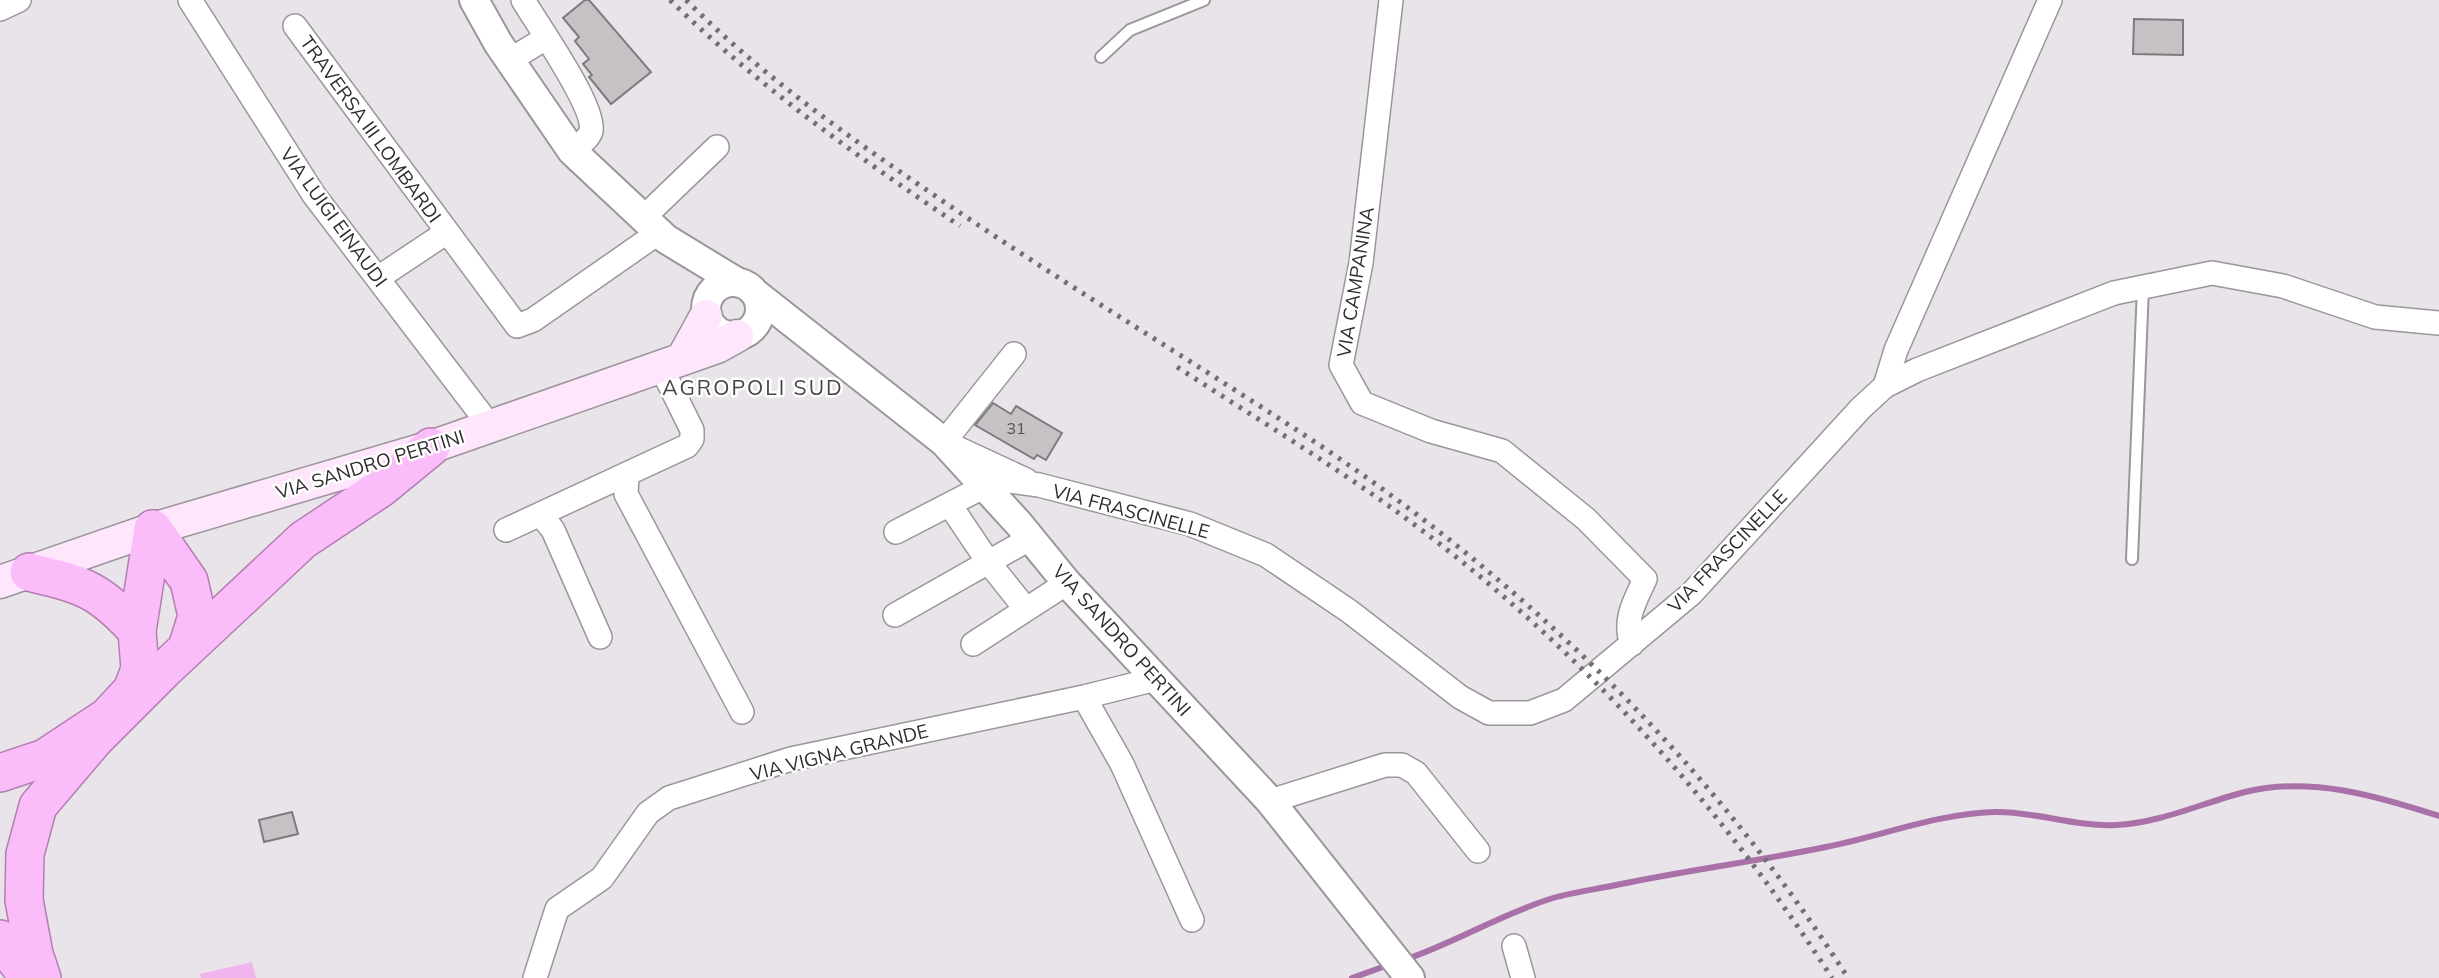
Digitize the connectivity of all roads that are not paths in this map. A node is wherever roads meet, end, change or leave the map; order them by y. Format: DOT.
graph roads {
  1 [pos="19,0"];
  2 [pos="190,0"];
  3 [pos="474,0"];
  4 [pos="523,0"];
  5 [pos="1204,0"];
  6 [pos="1391,0"];
  7 [pos="2050,0"];
  8 [pos="0,9"];
  9 [pos="296,26"];
  10 [pos="546,38"];
  11 [pos="1101,57"];
  12 [pos="510,60"];
  13 [pos="717,147"];
  14 [pos="572,151"];
  15 [pos="655,230"];
  16 [pos="447,232"];
  17 [pos="378,278"];
  18 [pos="2143,284"];
  19 [pos="745,288"];
  20 [pos="706,310"];
  21 [pos="2439,323"];
  22 [pos="743,333"];
  23 [pos="807,336"];
  24 [pos="1014,354"];
  25 [pos="672,361"];
  26 [pos="1885,386"];
  27 [pos="490,426"];
  28 [pos="944,442"];
  29 [pos="431,447"];
  30 [pos="627,476"];
  31 [pos="1034,487"];
  32 [pos="988,493"];
  33 [pos="950,505"];
  34 [pos="541,515"];
  35 [pos="153,529"];
  36 [pos="506,530"];
  37 [pos="1025,531"];
  38 [pos="896,532"];
  39 [pos="2132,559"];
  40 [pos="989,564"];
  41 [pos="15,577"];
  42 [pos="1067,583"];
  43 [pos="1025,608"];
  44 [pos="895,615"];
  45 [pos="137,631"];
  46 [pos="600,637"];
  47 [pos="973,644"];
  48 [pos="1632,644"];
  49 [pos="187,648"];
  50 [pos="1156,679"];
  51 [pos="1084,697"];
  52 [pos="743,712"];
  53 [pos="0,773"];
  54 [pos="1270,801"];
  55 [pos="1478,851"];
  56 [pos="1192,920"];
  57 [pos="0,939"];
  58 [pos="1514,946"];
  59 [pos="1409,976"];
  60 [pos="29,978"];
  61 [pos="42,978"];
  62 [pos="534,978"];
  63 [pos="1523,978"];
  1 -- 8 [label="street"];
  2 -- 17 [label="street, VIA LUIGI EINAUDI"];
  3 -- 12 [label="street"];
  4 -- 10 [label="street"];
  5 -- 11 [label="lane"];
  6 -- 48 [label="street, VIA CAMPANINA"];
  7 -- 26 [label="street"];
  9 -- 16 [label="street, TRAVERSA III LOMBARDI"];
  10 -- 12 [label="street"];
  10 -- 14 [label="street"];
  12 -- 14 [label="street"];
  13 -- 15 [label="street"];
  14 -- 15 [label="street"];
  15 -- 16 [label="street, TRAVERSA III LOMBARDI"];
  15 -- 19 [label="street, VIA SANDRO PERTINI"];
  15 -- 20 [label="street"];
  16 -- 17 [label="street, TRAVERSA III LOMBARDI"];
  17 -- 27 [label="street, VIA LUIGI EINAUDI"];
  18 -- 21 [label="street, VIA FRASCINELLE"];
  18 -- 26 [label="street, VIA FRASCINELLE"];
  18 -- 39 [label="lane"];
  19 -- 20 [label="street"];
  19 -- 22 [label="street"];
  19 -- 23 [label="street, VIA SANDRO PERTINI"];
  20 -- 22 [label="street"];
  20 -- 25 [label="main road"];
  22 -- 23 [label="street, VIA SANDRO PERTINI"];
  22 -- 25 [label="main road, VIA SANDRO PERTINI"];
  23 -- 28 [label="street, VIA SANDRO PERTINI"];
  24 -- 28 [label="street"];
  25 -- 27 [label="main road, VIA SANDRO PERTINI"];
  25 -- 30 [label="street"];
  26 -- 48 [label="street, VIA FRASCINELLE"];
  27 -- 29 [label="main road, VIA SANDRO PERTINI"];
  28 -- 31 [label="street, VIA FRASCINELLE"];
  28 -- 32 [label="street, VIA SANDRO PERTINI"];
  29 -- 35 [label="main road, VIA SANDRO PERTINI"];
  29 -- 49 [label="highway"];
  30 -- 34 [label="street"];
  30 -- 52 [label="street"];
  31 -- 32 [label="street, VIA FRASCINELLE"];
  31 -- 37 [label="street, VIA FRASCINELLE"];
  31 -- 48 [label="street, VIA FRASCINELLE"];
  32 -- 33 [label="street, VIA FRASCINELLE"];
  32 -- 37 [label="street, VIA SANDRO PERTINI"];
  33 -- 38 [label="street, VIA FRASCINELLE"];
  33 -- 40 [label="street"];
  34 -- 36 [label="street"];
  34 -- 46 [label="street"];
  35 -- 41 [label="main road, VIA SANDRO PERTINI"];
  35 -- 45 [label="highway"];
  35 -- 49 [label="highway"];
  37 -- 40 [label="street"];
  37 -- 42 [label="street, VIA SANDRO PERTINI"];
  40 -- 43 [label="street"];
  40 -- 44 [label="street"];
  41 -- 45 [label="highway"];
  42 -- 43 [label="street"];
  42 -- 50 [label="street, VIA SANDRO PERTINI"];
  43 -- 47 [label="street"];
  45 -- 53 [label="highway"];
  49 -- 61 [label="highway"];
  50 -- 51 [label="street, VIA VIGNA GRANDE"];
  50 -- 54 [label="street, VIA SANDRO PERTINI"];
  51 -- 56 [label="street"];
  51 -- 62 [label="street, VIA VIGNA GRANDE"];
  54 -- 55 [label="street"];
  54 -- 59 [label="street, VIA SANDRO PERTINI"];
  57 -- 60 [label="highway"];
  58 -- 63 [label="street"];
}
